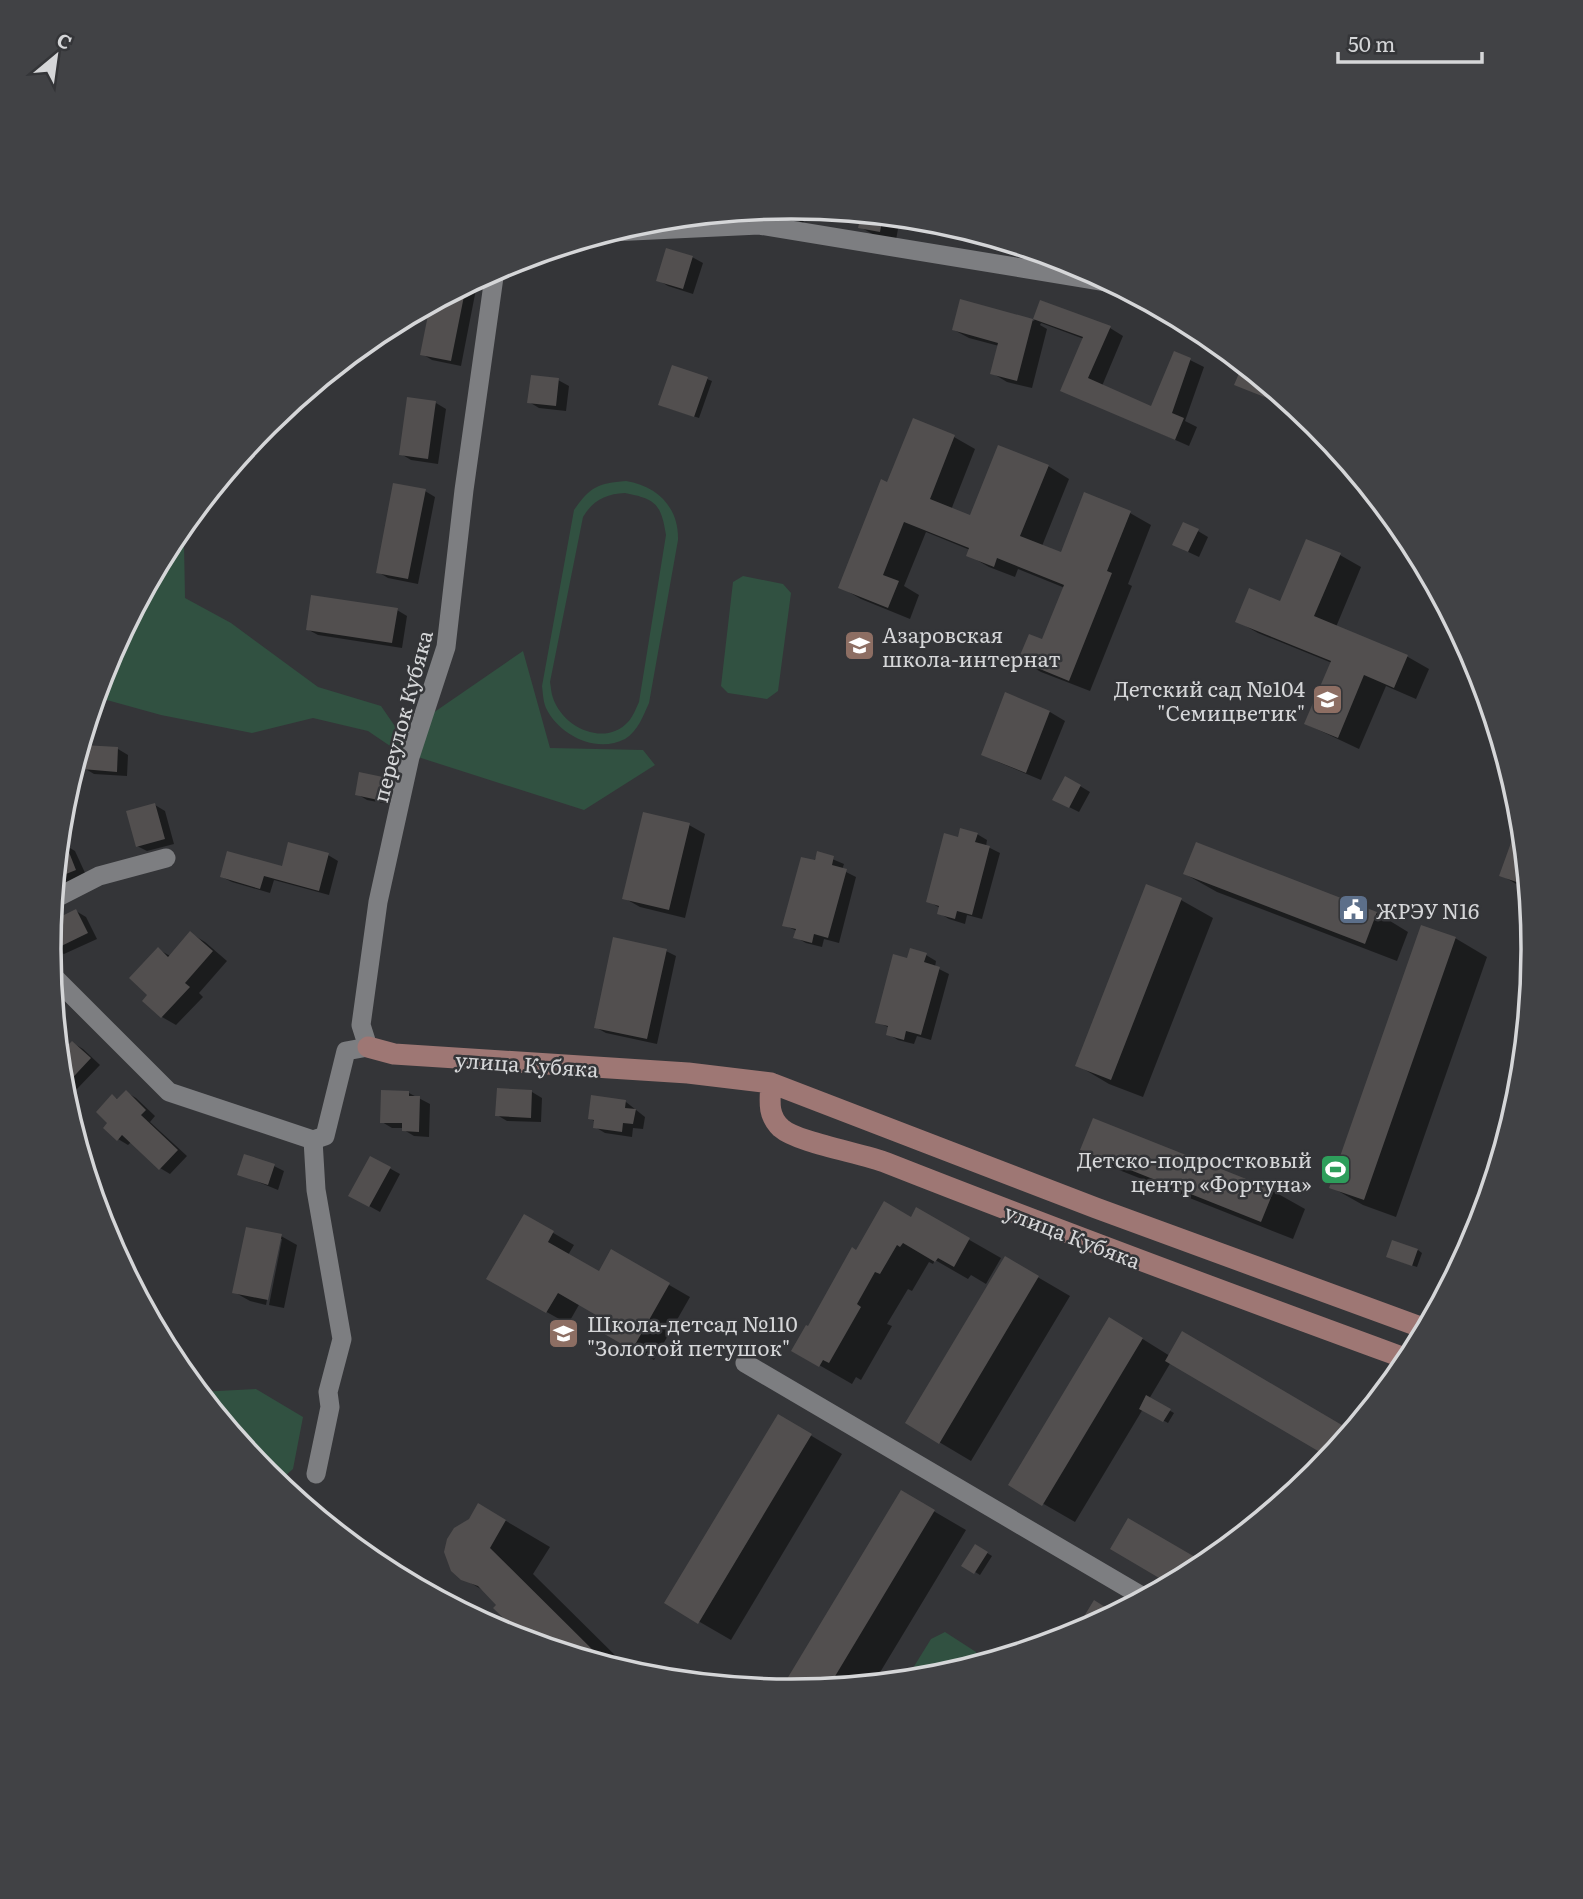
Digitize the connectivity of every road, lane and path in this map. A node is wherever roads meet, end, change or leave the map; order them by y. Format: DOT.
graph roads {
  1 [pos="672,229"];
  2 [pos="1078,278"];
  3 [pos="493,284"];
  4 [pos="166,858"];
  5 [pos="64,894"];
  6 [pos="63,986"];
  7 [pos="368,1047"];
  8 [pos="771,1083"];
  9 [pos="313,1139"];
  10 [pos="1417,1326"];
  11 [pos="1398,1356"];
  12 [pos="745,1363"];
  13 [pos="316,1474"];
  14 [pos="1136,1593"];
  1 -- 2 [label="street"];
  3 -- 7 [label="street, переулок Кубяка"];
  4 -- 5 [label="street"];
  6 -- 9 [label="street"];
  7 -- 8 [label="street, улица Кубяка"];
  7 -- 9 [label="street"];
  8 -- 10 [label="street, улица Кубяка"];
  8 -- 11 [label="street, улица Кубяка"];
  9 -- 13 [label="street"];
  12 -- 14 [label="street"];
}
